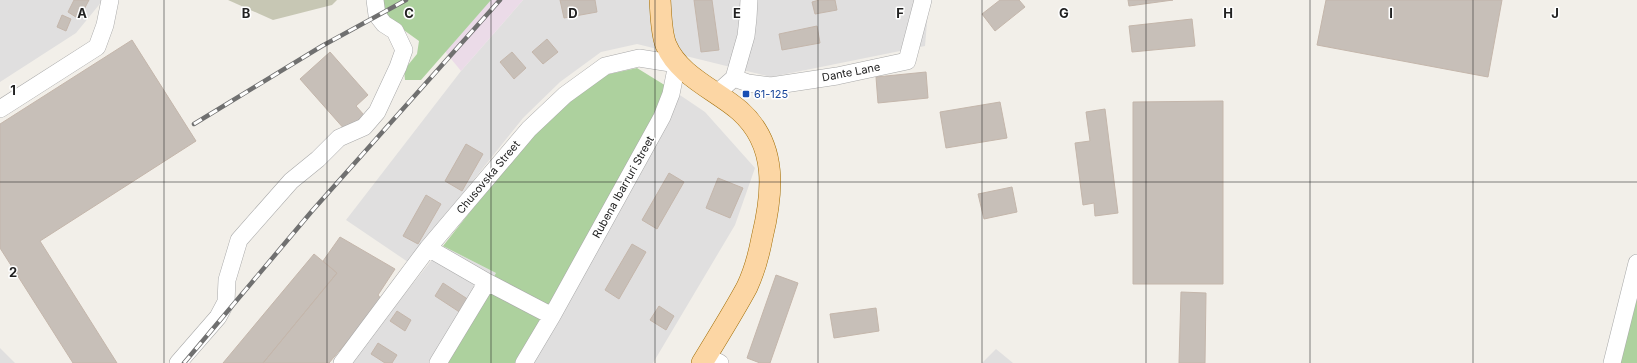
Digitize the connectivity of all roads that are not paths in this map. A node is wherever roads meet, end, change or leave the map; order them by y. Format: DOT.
graph roads {
  1 [pos="110,0"];
  2 [pos="375,0"];
  3 [pos="660,0"];
  4 [pos="749,0"];
  5 [pos="924,0"];
  6 [pos="677,64"];
  7 [pos="734,78"];
  8 [pos="716,94"];
  9 [pos="0,109"];
  10 [pos="428,248"];
  11 [pos="1637,263"];
  12 [pos="487,282"];
  13 [pos="552,316"];
  14 [pos="709,361"];
  15 [pos="178,363"];
  16 [pos="342,363"];
  17 [pos="438,363"];
  18 [pos="524,363"];
  19 [pos="1612,363"];
  1 -- 9 [label="street"];
  2 -- 15 [label="street"];
  3 -- 6 [label="main road"];
  4 -- 7 [label="street"];
  5 -- 7 [label="street, Dante Lane"];
  6 -- 8 [label="main road"];
  6 -- 10 [label="street, Chusovska Street"];
  6 -- 13 [label="street, Rubena Ibarruri Street"];
  7 -- 8 [label="street"];
  8 -- 14 [label="main road"];
  10 -- 12 [label="street"];
  10 -- 16 [label="street, Chusovska Street"];
  11 -- 19 [label="street"];
  12 -- 13 [label="street"];
  12 -- 17 [label="street"];
  13 -- 18 [label="street, Rubena Ibarruri Street"];
}
